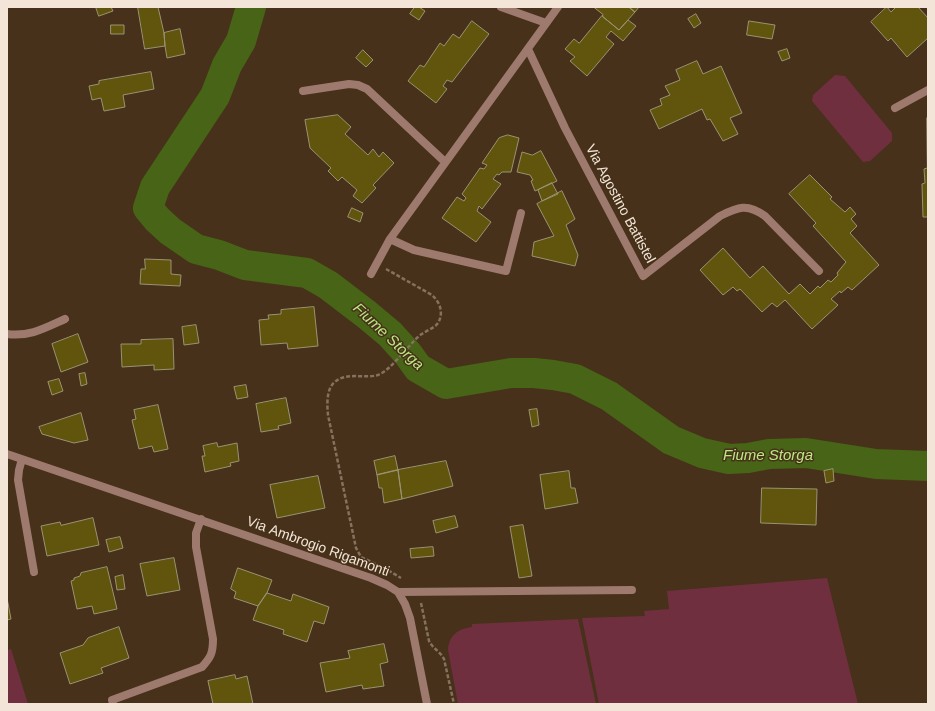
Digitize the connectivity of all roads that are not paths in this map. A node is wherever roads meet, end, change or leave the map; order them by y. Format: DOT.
graph roads {
  1 [pos="500,7"];
  2 [pos="558,7"];
  3 [pos="546,23"];
  4 [pos="528,48"];
  5 [pos="928,90"];
  6 [pos="304,91"];
  7 [pos="895,108"];
  8 [pos="445,162"];
  9 [pos="521,213"];
  10 [pos="390,239"];
  11 [pos="819,271"];
  12 [pos="371,274"];
  13 [pos="65,319"];
  14 [pos="7,334"];
  15 [pos="7,454"];
  16 [pos="22,460"];
  17 [pos="200,519"];
  18 [pos="34,572"];
  19 [pos="632,590"];
  20 [pos="398,592"];
  21 [pos="113,704"];
  22 [pos="427,704"];
  1 -- 3 [label="street"];
  2 -- 3 [label="street"];
  3 -- 4 [label="street"];
  4 -- 8 [label="street"];
  4 -- 11 [label="street, Via Agostino Battistel"];
  5 -- 7 [label="street"];
  6 -- 8 [label="street"];
  8 -- 10 [label="street"];
  9 -- 10 [label="street"];
  10 -- 12 [label="street"];
  13 -- 14 [label="street"];
  15 -- 16 [label="street, Via Ambrogio Rigamonti"];
  16 -- 17 [label="street, Via Ambrogio Rigamonti"];
  16 -- 18 [label="street"];
  17 -- 20 [label="street, Via Ambrogio Rigamonti"];
  17 -- 21 [label="street"];
  19 -- 20 [label="street, Via Ambrogio Rigamonti"];
  20 -- 22 [label="street"];
}
